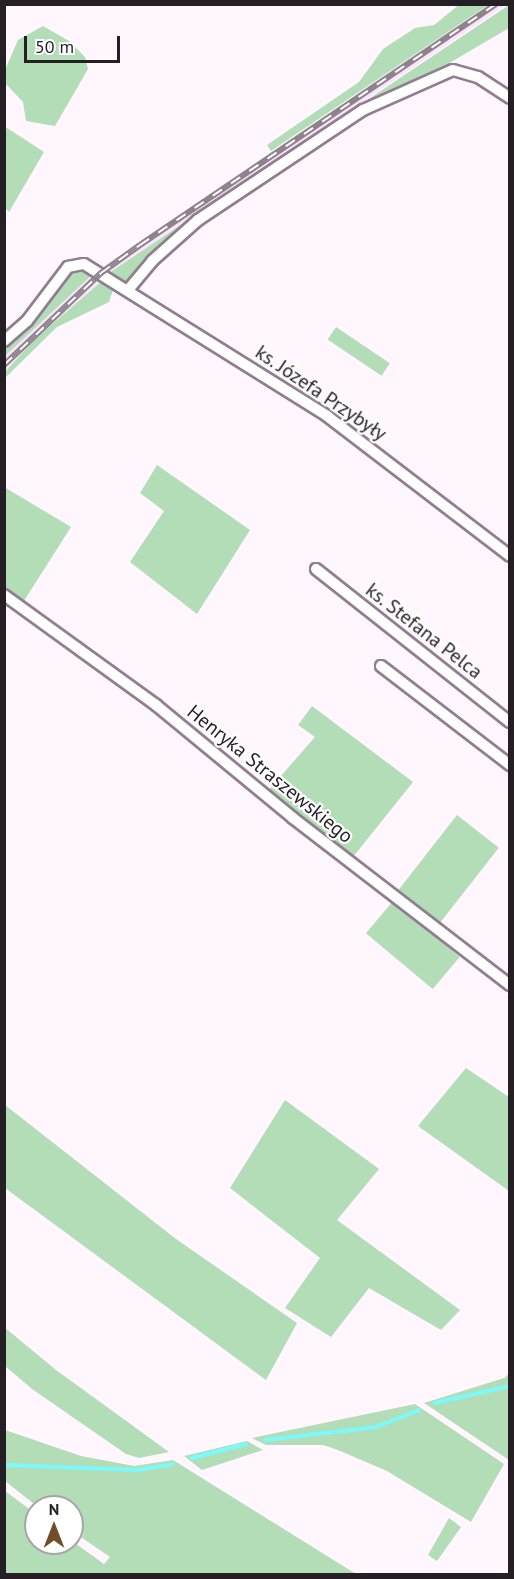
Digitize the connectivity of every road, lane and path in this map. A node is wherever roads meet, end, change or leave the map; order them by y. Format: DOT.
graph roads {
  1 [pos="510,98"];
  2 [pos="128,290"];
  3 [pos="4,341"];
  4 [pos="510,556"];
  5 [pos="316,569"];
  6 [pos="4,595"];
  7 [pos="381,666"];
  8 [pos="510,722"];
  9 [pos="510,765"];
  10 [pos="510,985"];
  1 -- 2 [label="street"];
  2 -- 3 [label="street, ks. Józefa Przybyły"];
  2 -- 4 [label="street, ks. Józefa Przybyły"];
  5 -- 8 [label="street, ks. Stefana Pelca"];
  6 -- 10 [label="street, Henryka Straszewskiego"];
  7 -- 9 [label="street"];
}
